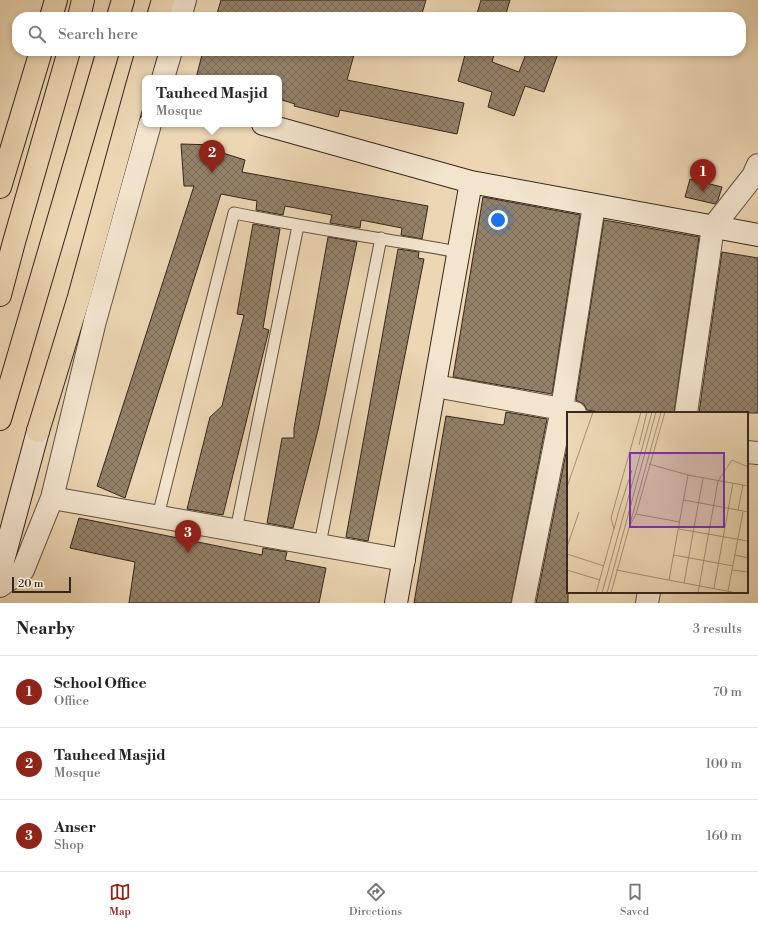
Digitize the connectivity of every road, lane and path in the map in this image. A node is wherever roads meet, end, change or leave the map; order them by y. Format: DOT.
graph roads {
  1 [pos="56,0"];
  2 [pos="83,0"];
  3 [pos="123,0"];
  4 [pos="163,0"];
  5 [pos="185,0"];
  6 [pos="52,12"];
  7 [pos="79,12"];
  8 [pos="119,12"];
  9 [pos="159,12"];
  10 [pos="181,12"];
  11 [pos="39,56"];
  12 [pos="68,56"];
  13 [pos="107,56"];
  14 [pos="146,56"];
  15 [pos="170,56"];
  16 [pos="164,75"];
  17 [pos="149,127"];
  18 [pos="274,127"];
  19 [pos="758,165"];
  20 [pos="471,182"];
  21 [pos="0,186"];
  22 [pos="594,205"];
  23 [pos="298,226"];
  24 [pos="713,227"];
  25 [pos="758,235"];
  26 [pos="381,238"];
  27 [pos="459,252"];
  28 [pos="0,295"];
  29 [pos="435,386"];
  30 [pos="569,411"];
  31 [pos="686,412"];
  32 [pos="0,419"];
  33 [pos="567,419"];
  34 [pos="38,431"];
  35 [pos="748,452"];
  36 [pos="758,453"];
  37 [pos="52,498"];
  38 [pos="158,516"];
  39 [pos="236,530"];
  40 [pos="320,544"];
  41 [pos="404,560"];
  42 [pos="0,572"];
  43 [pos="0,586"];
  44 [pos="649,593"];
  45 [pos="396,603"];
  46 [pos="523,603"];
  47 [pos="647,603"];
  1 -- 6 [label="highway"];
  2 -- 7 [label="highway"];
  3 -- 8 [label="highway"];
  4 -- 9 [label="highway"];
  5 -- 10 [label="street"];
  11 -- 21 [label="highway"];
  12 -- 28 [label="highway"];
  13 -- 32 [label="highway"];
  14 -- 34 [label="highway"];
  15 -- 16 [label="street"];
  17 -- 37 [label="street"];
  18 -- 20 [label="street"];
  19 -- 24 [label="street"];
  20 -- 22 [label="street"];
  20 -- 27 [label="street"];
  22 -- 24 [label="street"];
  22 -- 30 [label="street"];
  23 -- 26 [label="lane"];
  23 -- 38 [label="lane"];
  23 -- 39 [label="lane"];
  24 -- 25 [label="street"];
  24 -- 31 [label="street"];
  26 -- 27 [label="lane"];
  26 -- 40 [label="lane"];
  27 -- 29 [label="street"];
  29 -- 30 [label="street"];
  29 -- 41 [label="street"];
  33 -- 46 [label="street"];
  34 -- 42 [label="street"];
  35 -- 36 [label="street"];
  37 -- 38 [label="street"];
  37 -- 43 [label="street"];
  38 -- 39 [label="street"];
  39 -- 40 [label="street"];
  40 -- 41 [label="street"];
  41 -- 45 [label="street"];
  44 -- 47 [label="street"];
}
